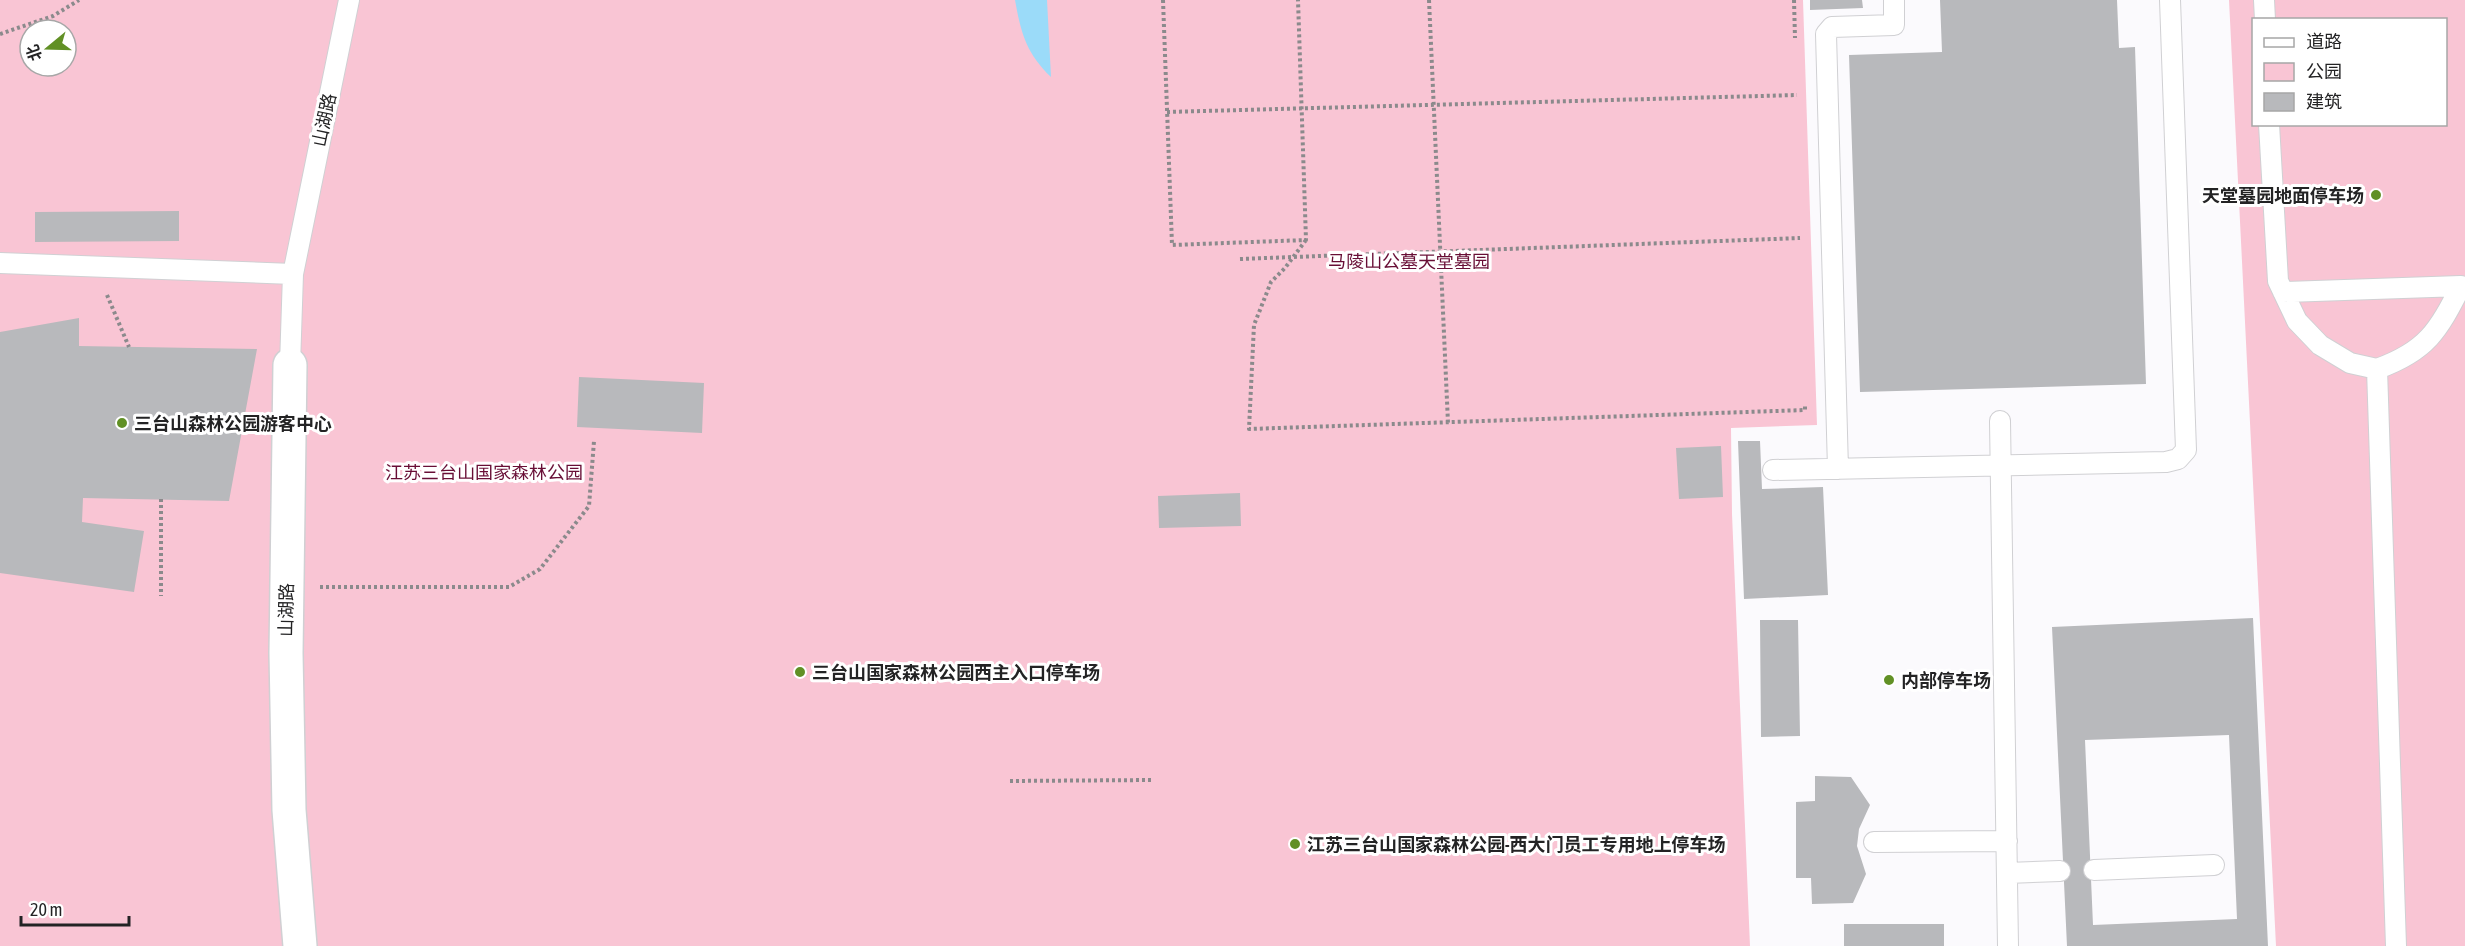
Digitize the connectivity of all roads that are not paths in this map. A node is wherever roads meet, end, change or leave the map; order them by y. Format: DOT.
graph roads {
  1 [pos="349,0"];
  2 [pos="1894,0"];
  3 [pos="2170,0"];
  4 [pos="2264,0"];
  5 [pos="2265,18"];
  6 [pos="2269,126"];
  7 [pos="0,263"];
  8 [pos="293,274"];
  9 [pos="2283,292"];
  10 [pos="290,365"];
  11 [pos="2378,369"];
  12 [pos="2000,421"];
  13 [pos="2000,465"];
  14 [pos="1838,469"];
  15 [pos="1773,470"];
  16 [pos="2007,841"];
  17 [pos="1874,842"];
  18 [pos="2214,865"];
  19 [pos="2094,870"];
  20 [pos="2060,871"];
  21 [pos="2007,873"];
  22 [pos="300,946"];
  23 [pos="2008,946"];
  24 [pos="2396,946"];
  1 -- 8 [label="lane, 山湖路"];
  2 -- 14 [label="lane"];
  3 -- 13 [label="lane"];
  4 -- 5 [label="lane"];
  6 -- 9 [label="lane"];
  7 -- 8 [label="lane"];
  8 -- 10 [label="lane, 山湖路"];
  9 -- 11 [label="lane"];
  9 -- 11 [label="lane"];
  10 -- 22 [label="street, 山湖路"];
  11 -- 24 [label="lane"];
  12 -- 13 [label="lane"];
  13 -- 14 [label="lane"];
  13 -- 16 [label="lane"];
  14 -- 15 [label="lane"];
  16 -- 17 [label="lane"];
  16 -- 21 [label="lane"];
  18 -- 19 [label="lane"];
  20 -- 21 [label="lane"];
  21 -- 23 [label="lane"];
}
